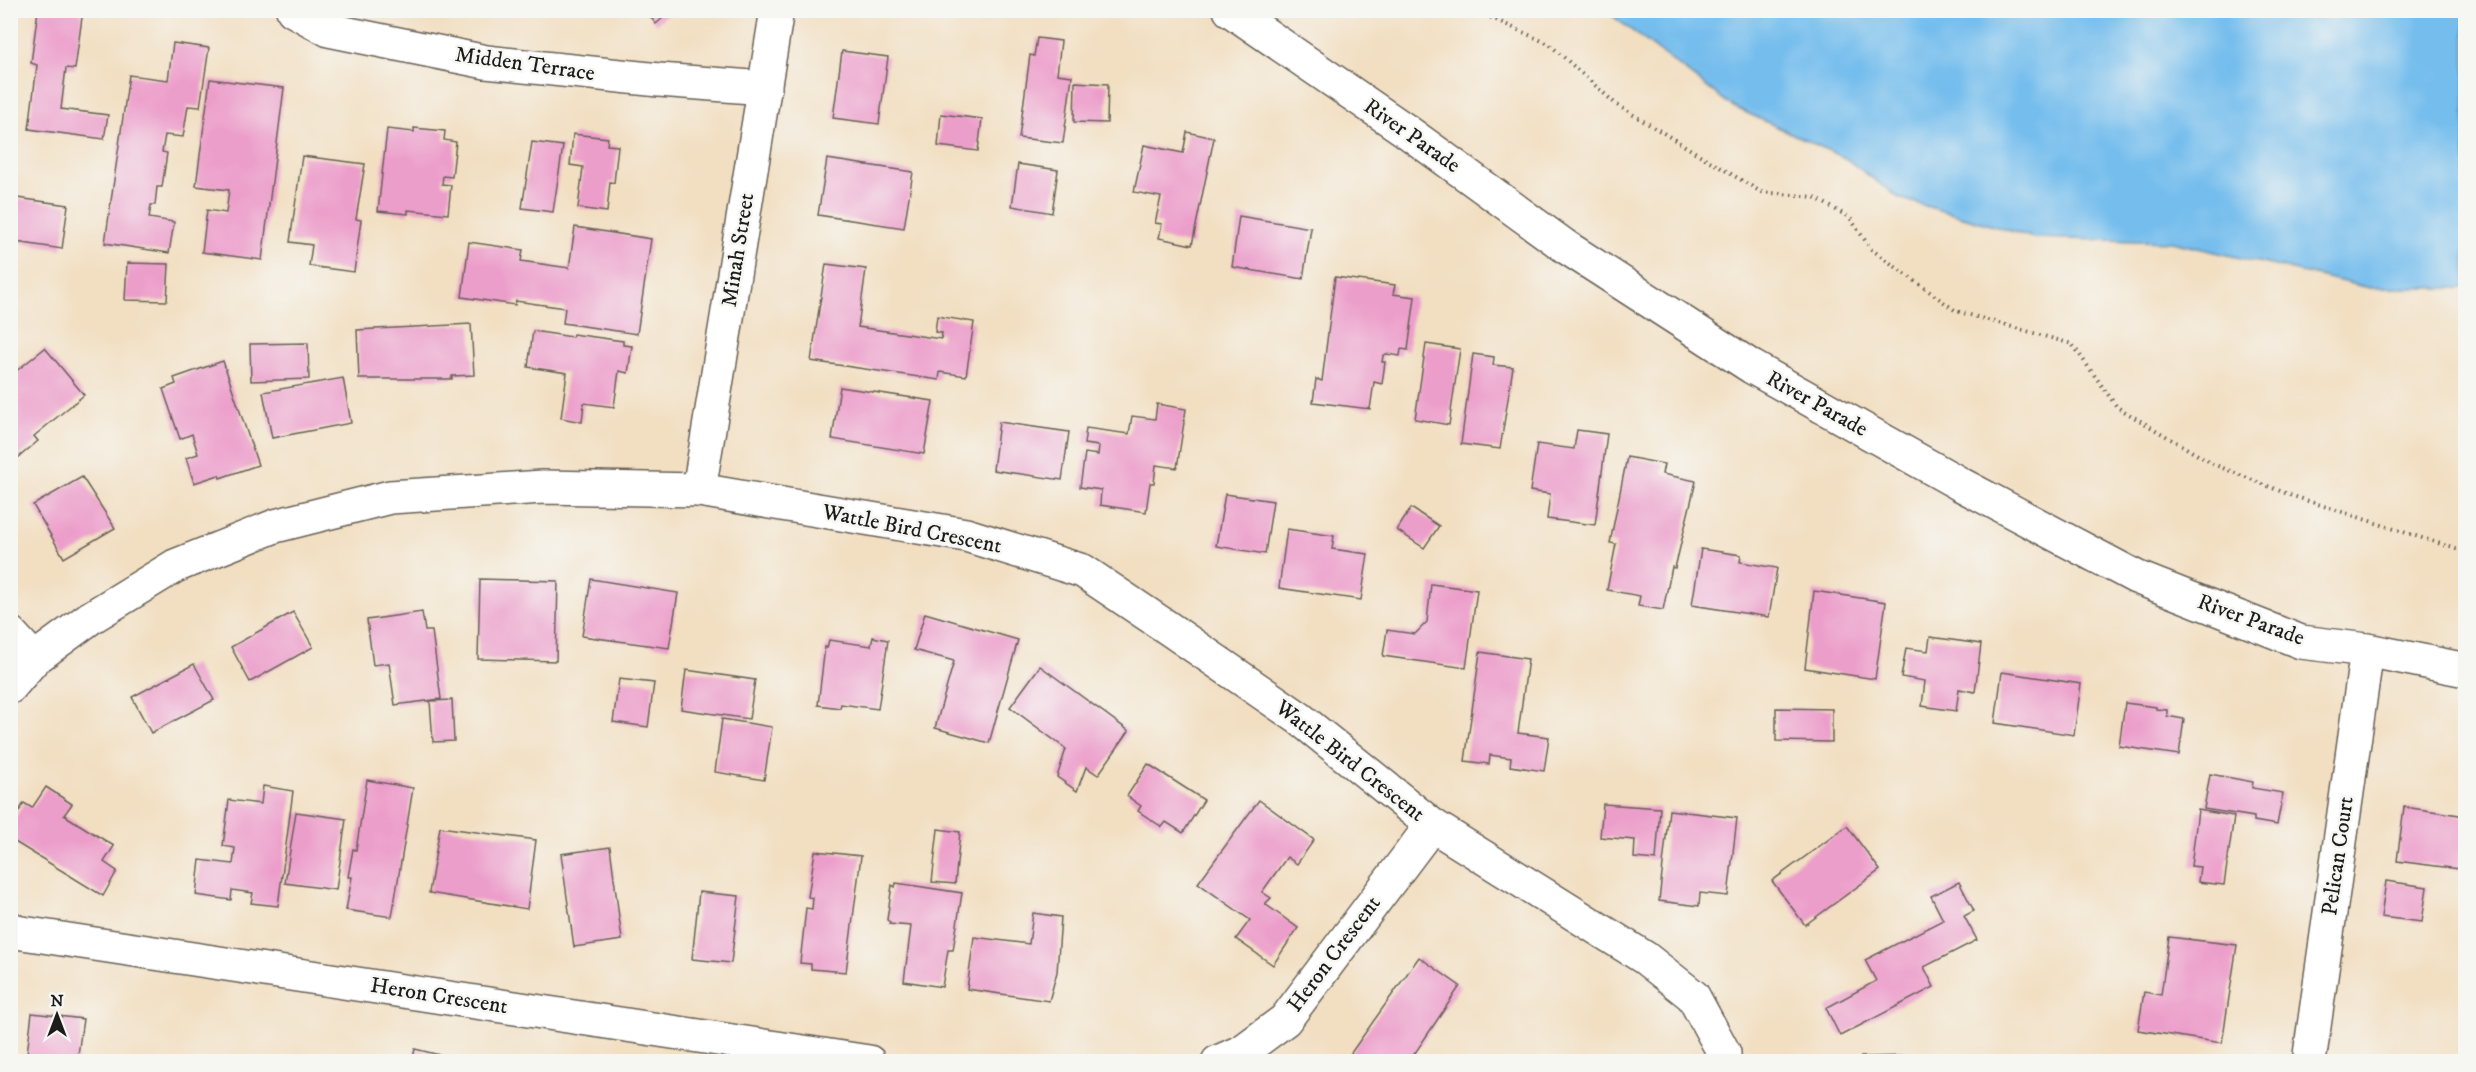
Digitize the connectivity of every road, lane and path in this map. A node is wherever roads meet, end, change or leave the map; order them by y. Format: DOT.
graph roads {
  1 [pos="293,10"];
  2 [pos="777,10"];
  3 [pos="1230,10"];
  4 [pos="1474,10"];
  5 [pos="765,88"];
  6 [pos="699,490"];
  7 [pos="2466,550"];
  8 [pos="10,633"];
  9 [pos="2367,650"];
  10 [pos="34,659"];
  11 [pos="2466,670"];
  12 [pos="10,687"];
  13 [pos="1432,825"];
  14 [pos="10,928"];
  15 [pos="869,1062"];
  16 [pos="1218,1062"];
  17 [pos="1724,1062"];
  18 [pos="2309,1062"];
  1 -- 5 [label="street, Midden Terrace"];
  2 -- 5 [label="street, Minah Street"];
  3 -- 9 [label="street, River Parade"];
  4 -- 7 [label="path"];
  5 -- 6 [label="street, Minah Street"];
  6 -- 10 [label="street, Wattle Bird Crescent"];
  6 -- 13 [label="street, Wattle Bird Crescent"];
  8 -- 10 [label="street"];
  9 -- 11 [label="street, River Parade"];
  9 -- 18 [label="street, Pelican Court"];
  10 -- 12 [label="street, Wattle Bird Crescent"];
  13 -- 16 [label="street, Heron Crescent"];
  13 -- 17 [label="street, Wattle Bird Crescent"];
  14 -- 15 [label="street, Heron Crescent"];
}
